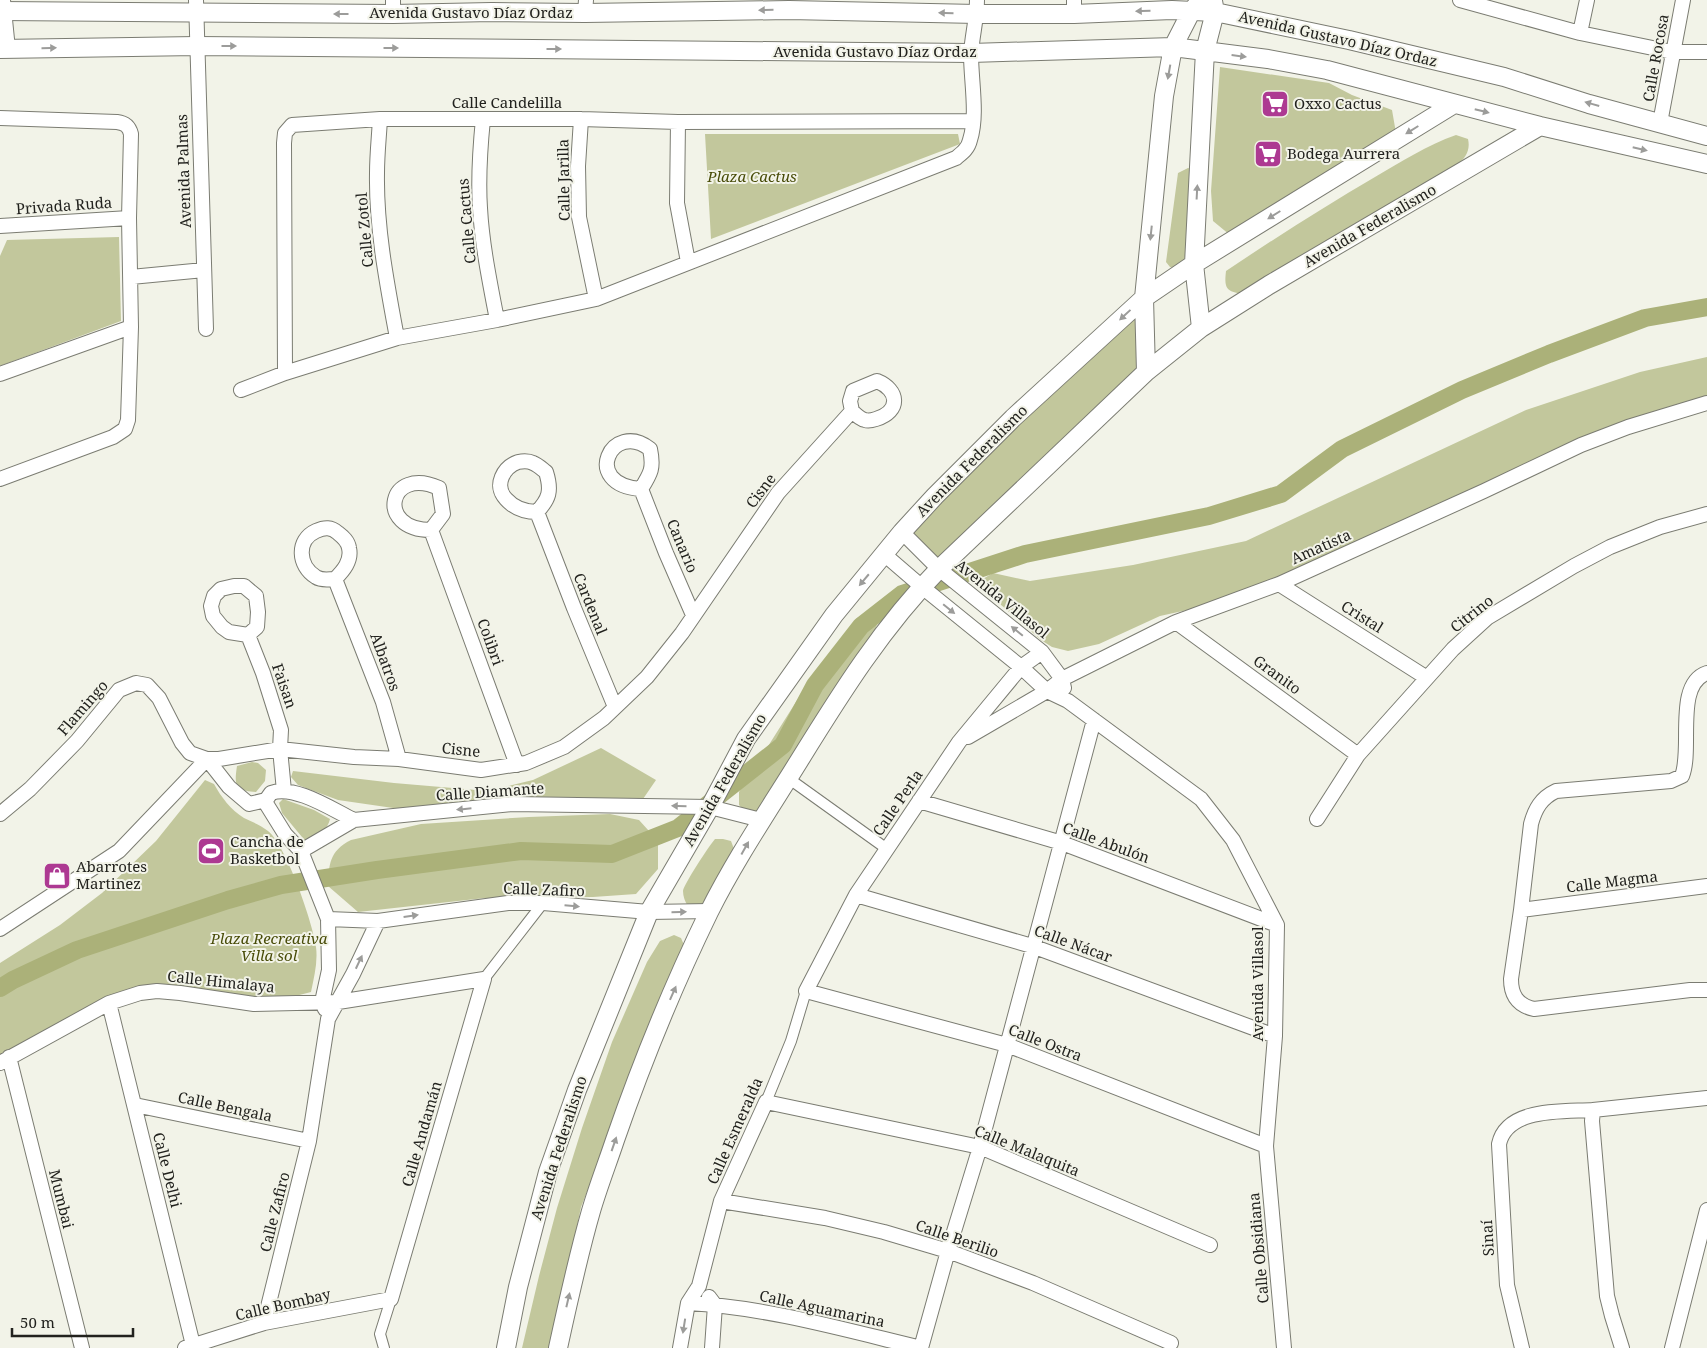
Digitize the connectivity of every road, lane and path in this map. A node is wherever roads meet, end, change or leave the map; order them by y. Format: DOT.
graph roads {
  1 [pos="1460,0"];
  2 [pos="1587,0"];
  3 [pos="1683,0"];
  4 [pos="1487,4"];
  5 [pos="789,5"];
  6 [pos="1172,5"];
  7 [pos="1197,5"];
  8 [pos="196,6"];
  9 [pos="492,6"];
  10 [pos="688,6"];
  11 [pos="880,6"];
  12 [pos="1214,6"];
  13 [pos="2,7"];
  14 [pos="298,7"];
  15 [pos="393,7"];
  16 [pos="586,7"];
  17 [pos="977,7"];
  18 [pos="1074,7"];
  19 [pos="1580,33"];
  20 [pos="197,46"];
  21 [pos="1173,47"];
  22 [pos="4,49"];
  23 [pos="1205,51"];
  24 [pos="1672,52"];
  25 [pos="1707,52"];
  26 [pos="971,53"];
  27 [pos="1454,104"];
  28 [pos="0,118"];
  29 [pos="380,119"];
  30 [pos="483,119"];
  31 [pos="581,119"];
  32 [pos="973,121"];
  33 [pos="678,122"];
  34 [pos="1660,123"];
  35 [pos="1540,126"];
  36 [pos="1707,136"];
  37 [pos="1707,164"];
  38 [pos="129,218"];
  39 [pos="0,226"];
  40 [pos="688,262"];
  41 [pos="1194,264"];
  42 [pos="204,270"];
  43 [pos="131,277"];
  44 [pos="596,298"];
  45 [pos="1144,298"];
  46 [pos="497,320"];
  47 [pos="131,327"];
  48 [pos="1201,328"];
  49 [pos="206,329"];
  50 [pos="397,338"];
  51 [pos="1146,372"];
  52 [pos="286,373"];
  53 [pos="0,374"];
  54 [pos="241,390"];
  55 [pos="1707,403"];
  56 [pos="852,411"];
  57 [pos="0,479"];
  58 [pos="641,489"];
  59 [pos="537,512"];
  60 [pos="1707,514"];
  61 [pos="431,530"];
  62 [pos="902,532"];
  63 [pos="885,555"];
  64 [pos="939,569"];
  65 [pos="335,579"];
  66 [pos="1278,584"];
  67 [pos="921,586"];
  68 [pos="694,615"];
  69 [pos="1176,622"];
  70 [pos="248,635"];
  71 [pos="1042,652"];
  72 [pos="1021,667"];
  73 [pos="1707,673"];
  74 [pos="1427,678"];
  75 [pos="1062,679"];
  76 [pos="1047,691"];
  77 [pos="1068,701"];
  78 [pos="615,707"];
  79 [pos="1094,720"];
  80 [pos="959,742"];
  81 [pos="280,749"];
  82 [pos="1358,755"];
  83 [pos="207,759"];
  84 [pos="399,759"];
  85 [pos="518,765"];
  86 [pos="788,778"];
  87 [pos="284,790"];
  88 [pos="266,800"];
  89 [pos="919,801"];
  90 [pos="710,807"];
  91 [pos="0,814"];
  92 [pos="1317,818"];
  93 [pos="354,820"];
  94 [pos="761,820"];
  95 [pos="1062,843"];
  96 [pos="887,850"];
  97 [pos="301,851"];
  98 [pos="1707,886"];
  99 [pos="856,895"];
  100 [pos="543,903"];
  101 [pos="1522,910"];
  102 [pos="710,911"];
  103 [pos="649,912"];
  104 [pos="328,919"];
  105 [pos="378,921"];
  106 [pos="1277,925"];
  107 [pos="0,929"];
  108 [pos="1032,946"];
  109 [pos="484,979"];
  110 [pos="1707,990"];
  111 [pos="806,991"];
  112 [pos="322,1002"];
  113 [pos="338,1002"];
  114 [pos="109,1003"];
  115 [pos="328,1019"];
  116 [pos="1275,1036"];
  117 [pos="1007,1044"];
  118 [pos="4,1060"];
  119 [pos="1707,1098"];
  120 [pos="766,1102"];
  121 [pos="135,1105"];
  122 [pos="1593,1110"];
  123 [pos="309,1141"];
  124 [pos="1266,1146"];
  125 [pos="980,1147"];
  126 [pos="721,1201"];
  127 [pos="1707,1210"];
  128 [pos="1210,1245"];
  129 [pos="948,1251"];
  130 [pos="699,1286"];
  131 [pos="391,1299"];
  132 [pos="688,1303"];
  133 [pos="715,1305"];
  134 [pos="264,1323"];
  135 [pos="1171,1343"];
  136 [pos="189,1347"];
  137 [pos="82,1348"];
  138 [pos="384,1348"];
  139 [pos="506,1348"];
  140 [pos="558,1348"];
  141 [pos="680,1348"];
  142 [pos="712,1348"];
  143 [pos="921,1348"];
  144 [pos="1284,1348"];
  145 [pos="1522,1348"];
  146 [pos="1622,1348"];
  147 [pos="1672,1348"];
  1 -- 4 [label="street"];
  2 -- 19 [label="street"];
  3 -- 24 [label="street, Calle Rocosa"];
  4 -- 19 [label="street"];
  5 -- 10 [label="street, Avenida Gustavo Díaz Ordaz, one-way"];
  5 -- 11 [label="street, Avenida Gustavo Díaz Ordaz"];
  6 -- 7 [label="street, Avenida Gustavo Díaz Ordaz"];
  6 -- 18 [label="street, Avenida Gustavo Díaz Ordaz, one-way"];
  7 -- 12 [label="street, Avenida Gustavo Díaz Ordaz"];
  7 -- 21 [label="street"];
  8 -- 13 [label="street, Avenida Gustavo Díaz Ordaz"];
  8 -- 14 [label="street, Avenida Gustavo Díaz Ordaz"];
  8 -- 20 [label="street, Avenida Palmas"];
  9 -- 15 [label="street, Avenida Gustavo Díaz Ordaz"];
  9 -- 16 [label="street, Avenida Gustavo Díaz Ordaz"];
  10 -- 16 [label="street, Avenida Gustavo Díaz Ordaz"];
  17 -- 11 [label="street, Avenida Gustavo Díaz Ordaz, one-way"];
  12 -- 23 [label="street"];
  34 -- 12 [label="street, Avenida Gustavo Díaz Ordaz, one-way"];
  13 -- 22 [label="street"];
  15 -- 14 [label="street, Avenida Gustavo Díaz Ordaz, one-way"];
  17 -- 18 [label="street, Avenida Gustavo Díaz Ordaz"];
  17 -- 26 [label="street"];
  19 -- 24 [label="street"];
  22 -- 20 [label="street, Avenida Gustavo Díaz Ordaz, one-way"];
  20 -- 26 [label="street, Avenida Gustavo Díaz Ordaz, one-way"];
  20 -- 42 [label="street, Avenida Palmas"];
  21 -- 23 [label="street, Avenida Gustavo Díaz Ordaz"];
  21 -- 26 [label="street, Avenida Gustavo Díaz Ordaz"];
  21 -- 45 [label="street, one-way"];
  23 -- 27 [label="street, Avenida Gustavo Díaz Ordaz, one-way"];
  41 -- 23 [label="street, one-way"];
  24 -- 25 [label="street"];
  24 -- 34 [label="street, Calle Rocosa"];
  26 -- 32 [label="street"];
  27 -- 35 [label="street, Avenida Gustavo Díaz Ordaz, one-way"];
  27 -- 41 [label="street, Avenida Federalismo, one-way"];
  28 -- 38 [label="street"];
  29 -- 30 [label="street, Calle Candelilla"];
  29 -- 50 [label="street, Calle Zotol"];
  29 -- 52 [label="street, Calle Candelilla"];
  30 -- 31 [label="street, Calle Candelilla"];
  30 -- 46 [label="street, Calle Cactus"];
  31 -- 33 [label="street, Calle Candelilla"];
  31 -- 44 [label="street, Calle Jarilla"];
  32 -- 33 [label="street, Calle Candelilla"];
  32 -- 40 [label="street"];
  33 -- 40 [label="street"];
  34 -- 36 [label="street, Avenida Gustavo Díaz Ordaz"];
  35 -- 37 [label="street, Avenida Gustavo Díaz Ordaz, one-way"];
  35 -- 48 [label="street, Avenida Federalismo"];
  38 -- 39 [label="street, Privada Ruda"];
  38 -- 43 [label="street"];
  40 -- 44 [label="street"];
  41 -- 45 [label="street, Avenida Federalismo"];
  41 -- 48 [label="street"];
  42 -- 43 [label="street"];
  42 -- 49 [label="street, Avenida Palmas"];
  43 -- 47 [label="street"];
  44 -- 46 [label="street"];
  45 -- 51 [label="street"];
  45 -- 62 [label="street, Avenida Federalismo, one-way"];
  46 -- 50 [label="street"];
  47 -- 53 [label="street"];
  47 -- 57 [label="street"];
  48 -- 51 [label="street, Avenida Federalismo"];
  50 -- 52 [label="street"];
  51 -- 64 [label="street, Avenida Federalismo"];
  52 -- 54 [label="street"];
  55 -- 66 [label="street, Amatista"];
  56 -- 68 [label="street, Cisne"];
  58 -- 68 [label="street, Canario"];
  59 -- 78 [label="street, Cardenal"];
  60 -- 74 [label="street, Citrino"];
  61 -- 85 [label="street, Colibri"];
  62 -- 63 [label="street, Avenida Federalismo"];
  62 -- 64 [label="street, Avenida Villasol"];
  63 -- 67 [label="street, Avenida Villasol"];
  63 -- 90 [label="street, Avenida Federalismo, one-way"];
  64 -- 67 [label="street, Avenida Federalismo"];
  71 -- 64 [label="street, Avenida Villasol, one-way"];
  65 -- 84 [label="street, Albatros"];
  66 -- 69 [label="street, Amatista"];
  66 -- 74 [label="street, Cristal"];
  67 -- 72 [label="street, Avenida Villasol, one-way"];
  67 -- 86 [label="street, Avenida Federalismo"];
  68 -- 78 [label="street, Cisne"];
  69 -- 75 [label="street, Amatista"];
  69 -- 82 [label="street, Granito"];
  70 -- 81 [label="street, Faisan"];
  71 -- 72 [label="street, Calle Perla"];
  71 -- 75 [label="street, Avenida Villasol"];
  72 -- 76 [label="street, Avenida Villasol"];
  72 -- 80 [label="street, Calle Perla"];
  73 -- 101 [label="street"];
  74 -- 82 [label="street, Citrino"];
  75 -- 76 [label="street, Amatista"];
  75 -- 77 [label="street, Avenida Villasol"];
  76 -- 77 [label="street, Avenida Villasol"];
  76 -- 80 [label="street, Amatista"];
  77 -- 79 [label="street, Avenida Villasol"];
  78 -- 85 [label="street, Cisne"];
  79 -- 95 [label="street"];
  79 -- 106 [label="street, Avenida Villasol"];
  80 -- 89 [label="street, Calle Perla"];
  81 -- 83 [label="street, Cisne"];
  81 -- 84 [label="street, Cisne"];
  81 -- 87 [label="street, Faisan"];
  82 -- 92 [label="street, Citrino"];
  83 -- 88 [label="street"];
  83 -- 91 [label="street, Flamingo"];
  83 -- 107 [label="street"];
  84 -- 85 [label="street, Cisne"];
  86 -- 94 [label="street, Avenida Federalismo"];
  86 -- 96 [label="street"];
  87 -- 88 [label="street"];
  87 -- 93 [label="street"];
  88 -- 97 [label="street"];
  89 -- 95 [label="street, Calle Abulón"];
  89 -- 96 [label="street, Calle Perla"];
  90 -- 93 [label="street, Calle Diamante, one-way"];
  90 -- 94 [label="street, Calle Diamante"];
  90 -- 103 [label="street, Avenida Federalismo"];
  93 -- 97 [label="street, Calle Diamante"];
  102 -- 94 [label="street, Avenida Federalismo, one-way"];
  95 -- 106 [label="street, Calle Abulón"];
  95 -- 108 [label="street"];
  96 -- 99 [label="street, Calle Perla"];
  97 -- 104 [label="street"];
  98 -- 101 [label="street, Calle Magma"];
  99 -- 108 [label="street, Calle Nácar"];
  99 -- 111 [label="street, Calle Perla"];
  100 -- 103 [label="street, Calle Zafiro, one-way"];
  105 -- 100 [label="street, Calle Zafiro, one-way"];
  100 -- 109 [label="street"];
  101 -- 110 [label="street"];
  103 -- 102 [label="street, Calle Zafiro, one-way"];
  140 -- 102 [label="street, Avenida Federalismo, one-way"];
  103 -- 139 [label="street, Avenida Federalismo"];
  104 -- 105 [label="street, Calle Zafiro"];
  104 -- 112 [label="street"];
  113 -- 105 [label="street, Calle Zafiro, one-way"];
  106 -- 116 [label="street, Avenida Villasol"];
  108 -- 116 [label="street, Calle Nácar"];
  108 -- 117 [label="street"];
  109 -- 113 [label="street, Calle Himalaya"];
  109 -- 131 [label="street, Calle Andamán"];
  111 -- 117 [label="street, Calle Ostra"];
  111 -- 120 [label="street, Calle Esmeralda"];
  112 -- 113 [label="street, Calle Himalaya"];
  112 -- 114 [label="street, Calle Himalaya"];
  112 -- 115 [label="street, Calle Zafiro"];
  113 -- 115 [label="street, Calle Zafiro"];
  114 -- 118 [label="street, Calle Himalaya"];
  114 -- 121 [label="street, Calle Delhi"];
  115 -- 123 [label="street, Calle Zafiro"];
  116 -- 124 [label="street, Avenida Villasol"];
  117 -- 124 [label="street, Calle Ostra"];
  117 -- 125 [label="street"];
  118 -- 137 [label="street, Mumbai"];
  119 -- 122 [label="street"];
  120 -- 125 [label="street, Calle Malaquita"];
  120 -- 126 [label="street, Calle Esmeralda"];
  121 -- 123 [label="street, Calle Bengala"];
  121 -- 136 [label="street, Calle Delhi"];
  122 -- 145 [label="street, Sinaí"];
  122 -- 146 [label="street"];
  123 -- 134 [label="street, Calle Zafiro"];
  124 -- 144 [label="street, Calle Obsidiana"];
  125 -- 128 [label="street, Calle Malaquita"];
  125 -- 129 [label="street"];
  126 -- 129 [label="street, Calle Berilio"];
  126 -- 130 [label="street, Calle Esmeralda"];
  127 -- 147 [label="street"];
  129 -- 135 [label="street, Calle Berilio"];
  129 -- 143 [label="street"];
  130 -- 132 [label="street, Calle Esmeralda"];
  130 -- 133 [label="street"];
  131 -- 134 [label="street, Calle Bombay"];
  131 -- 138 [label="street"];
  132 -- 133 [label="street, Calle Aguamarina"];
  132 -- 141 [label="street, Calle Esmeralda, one-way"];
  133 -- 142 [label="street"];
  133 -- 143 [label="street, Calle Aguamarina"];
  134 -- 136 [label="street, Calle Bombay"];
}
